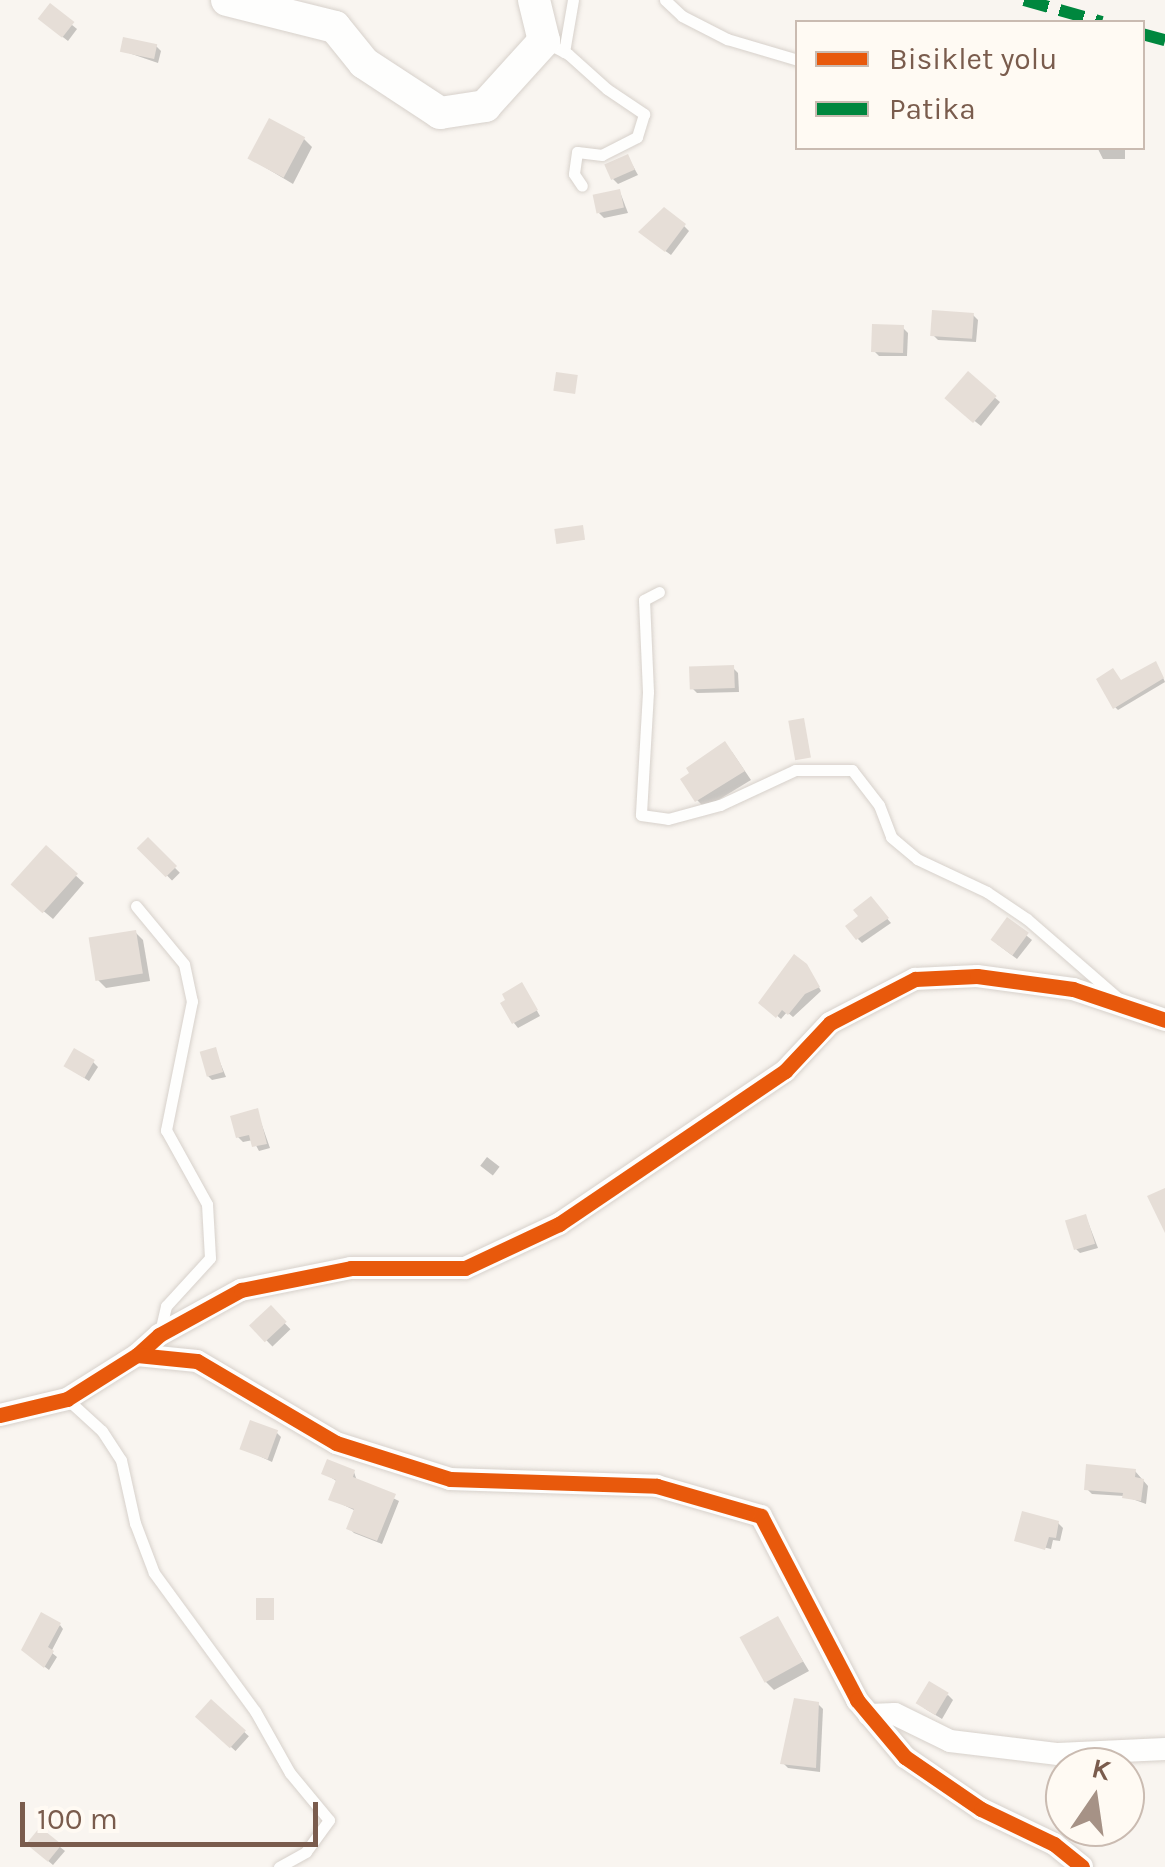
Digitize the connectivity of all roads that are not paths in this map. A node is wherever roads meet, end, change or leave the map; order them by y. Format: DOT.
graph roads {
  1 [pos="228,0"];
  2 [pos="534,0"];
  3 [pos="573,0"];
  4 [pos="664,0"];
  5 [pos="554,47"];
  6 [pos="795,59"];
  7 [pos="582,186"];
  8 [pos="659,592"];
  9 [pos="136,906"];
  10 [pos="1130,1008"];
  11 [pos="1165,1020"];
  12 [pos="159,1335"];
  13 [pos="137,1355"];
  14 [pos="67,1399"];
  15 [pos="0,1415"];
  16 [pos="870,1715"];
  17 [pos="1165,1749"];
  18 [pos="279,1867"];
  19 [pos="1082,1867"];
  1 -- 5 [label="street"];
  2 -- 5 [label="street"];
  3 -- 5 [label="lane"];
  4 -- 6 [label="lane"];
  5 -- 7 [label="lane"];
  8 -- 10 [label="lane"];
  9 -- 12 [label="lane"];
  10 -- 11 [label="street"];
  10 -- 12 [label="street"];
  12 -- 13 [label="street"];
  13 -- 14 [label="street"];
  13 -- 16 [label="street"];
  14 -- 15 [label="street"];
  14 -- 18 [label="lane"];
  16 -- 17 [label="street"];
  16 -- 19 [label="street"];
}
